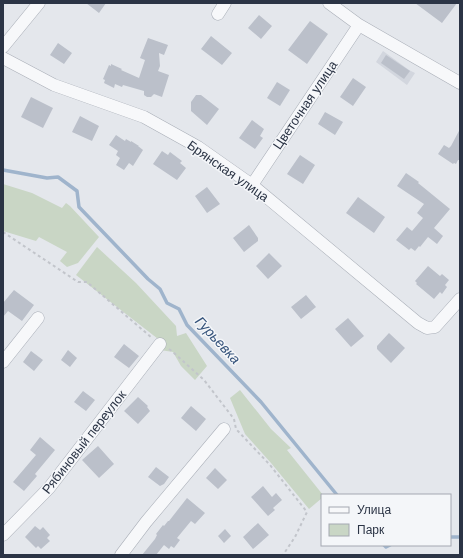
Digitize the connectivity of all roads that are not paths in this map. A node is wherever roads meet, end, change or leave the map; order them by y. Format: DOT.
graph roads {
  1 [pos="39,3"];
  2 [pos="224,3"];
  3 [pos="329,3"];
  4 [pos="218,14"];
  5 [pos="359,25"];
  6 [pos="3,46"];
  7 [pos="3,58"];
  8 [pos="460,83"];
  9 [pos="252,185"];
  10 [pos="460,299"];
  11 [pos="38,318"];
  12 [pos="160,344"];
  13 [pos="3,362"];
  14 [pos="224,429"];
  15 [pos="3,536"];
  16 [pos="121,555"];
  1 -- 6 [label="street"];
  2 -- 4 [label="street"];
  3 -- 5 [label="street"];
  5 -- 8 [label="street"];
  5 -- 9 [label="street, Цветочная улица"];
  7 -- 9 [label="street, Брянская улица"];
  9 -- 10 [label="street, Брянская улица"];
  11 -- 13 [label="street"];
  12 -- 15 [label="street, Рябиновый переулок"];
  14 -- 16 [label="street"];
}
